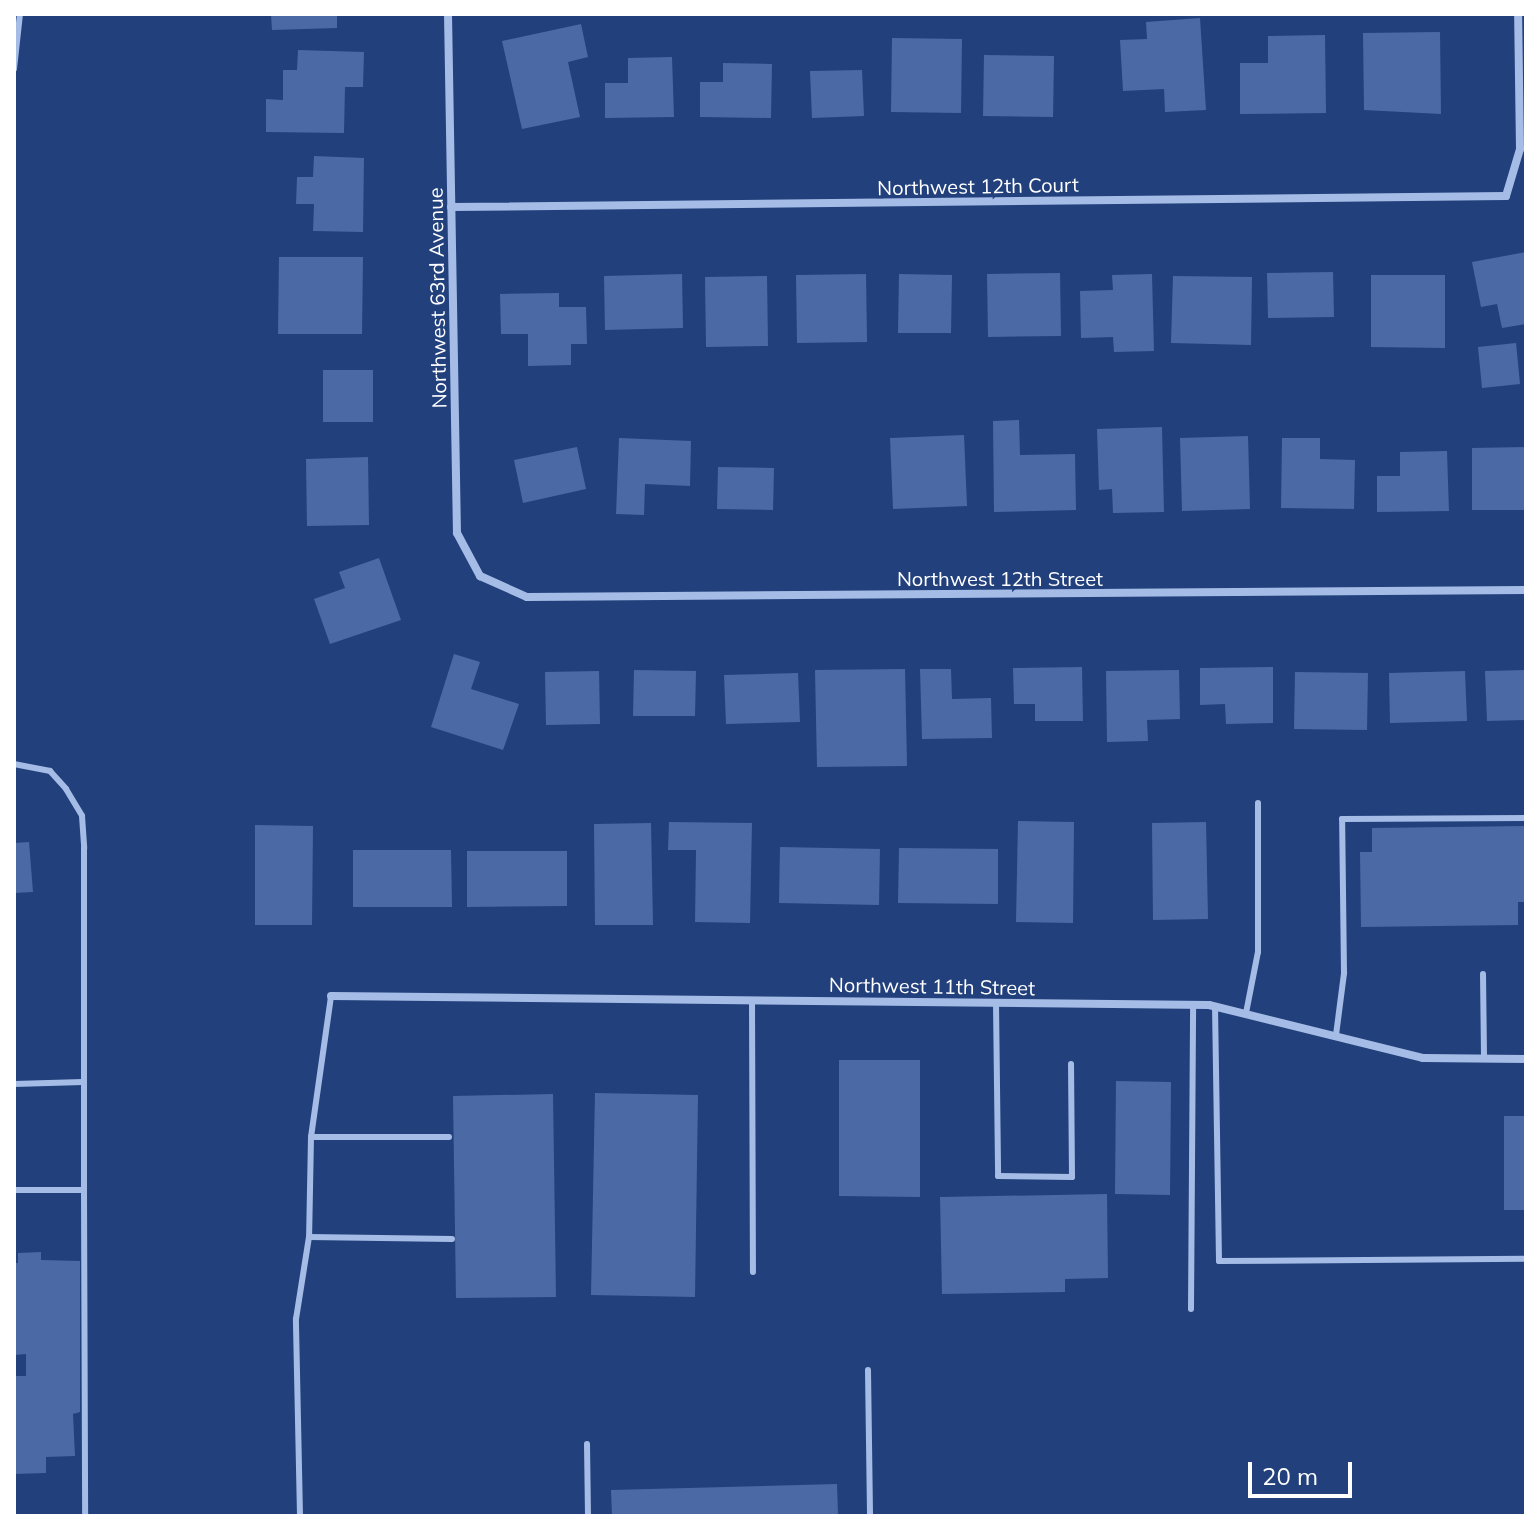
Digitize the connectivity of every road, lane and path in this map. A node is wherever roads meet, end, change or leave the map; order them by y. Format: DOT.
graph roads {
  1 [pos="20,14"];
  2 [pos="448,14"];
  3 [pos="1518,14"];
  4 [pos="14,69"];
  5 [pos="451,207"];
  6 [pos="480,576"];
  7 [pos="1526,590"];
  8 [pos="14,764"];
  9 [pos="1258,803"];
  10 [pos="1526,818"];
  11 [pos="1483,974"];
  12 [pos="331,996"];
  13 [pos="752,1000"];
  14 [pos="996,1003"];
  15 [pos="1193,1005"];
  16 [pos="1215,1006"];
  17 [pos="1246,1013"];
  18 [pos="1336,1035"];
  19 [pos="1484,1059"];
  20 [pos="1526,1059"];
  21 [pos="1071,1064"];
  22 [pos="83,1082"];
  23 [pos="14,1084"];
  24 [pos="311,1137"];
  25 [pos="449,1137"];
  26 [pos="14,1190"];
  27 [pos="84,1190"];
  28 [pos="309,1237"];
  29 [pos="452,1239"];
  30 [pos="1526,1259"];
  31 [pos="753,1272"];
  32 [pos="1191,1309"];
  33 [pos="868,1370"];
  34 [pos="587,1444"];
  35 [pos="85,1516"];
  36 [pos="300,1516"];
  37 [pos="588,1516"];
  38 [pos="870,1516"];
  1 -- 4 [label="lane"];
  2 -- 5 [label="street, Northwest 63rd Avenue"];
  3 -- 5 [label="street, Northwest 12th Court"];
  5 -- 6 [label="street, Northwest 63rd Avenue"];
  6 -- 7 [label="street, Northwest 12th Street"];
  8 -- 22 [label="lane"];
  9 -- 17 [label="lane"];
  10 -- 18 [label="lane"];
  11 -- 19 [label="lane"];
  12 -- 13 [label="street, Northwest 11th Street"];
  12 -- 24 [label="lane"];
  13 -- 14 [label="street, Northwest 11th Street"];
  13 -- 31 [label="lane"];
  14 -- 15 [label="street, Northwest 11th Street"];
  14 -- 21 [label="lane"];
  15 -- 16 [label="street, Northwest 11th Street"];
  15 -- 32 [label="lane"];
  16 -- 17 [label="street, Northwest 11th Street"];
  16 -- 30 [label="lane"];
  17 -- 18 [label="street, Northwest 11th Street"];
  18 -- 19 [label="street, Northwest 11th Street"];
  19 -- 20 [label="street, Northwest 11th Street"];
  22 -- 23 [label="lane"];
  22 -- 27 [label="lane"];
  24 -- 25 [label="lane"];
  24 -- 28 [label="lane"];
  26 -- 27 [label="lane"];
  27 -- 35 [label="lane"];
  28 -- 29 [label="lane"];
  28 -- 36 [label="lane"];
  33 -- 38 [label="lane"];
  34 -- 37 [label="lane"];
}
